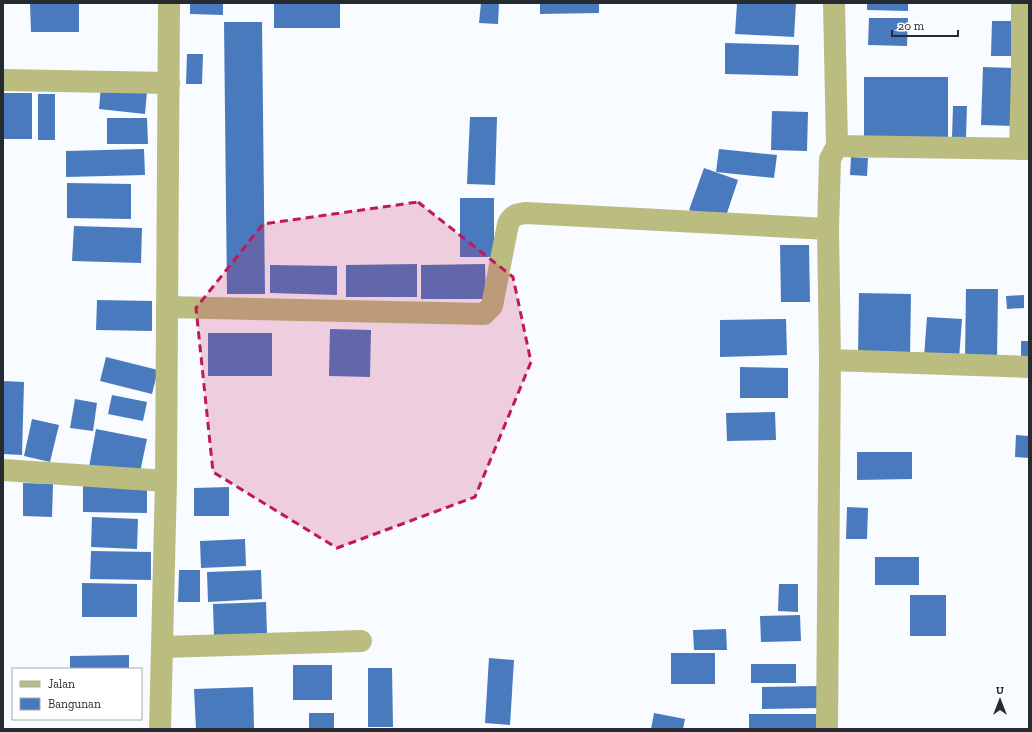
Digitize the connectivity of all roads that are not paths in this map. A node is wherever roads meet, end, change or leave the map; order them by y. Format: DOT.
graph roads {
  1 [pos="170,3"];
  2 [pos="834,3"];
  3 [pos="1022,3"];
  4 [pos="1026,73"];
  5 [pos="3,80"];
  6 [pos="169,83"];
  7 [pos="837,146"];
  8 [pos="1024,149"];
  9 [pos="828,229"];
  10 [pos="167,307"];
  11 [pos="830,360"];
  12 [pos="1029,367"];
  13 [pos="3,470"];
  14 [pos="166,481"];
  15 [pos="361,641"];
  16 [pos="162,647"];
  17 [pos="160,729"];
  18 [pos="827,729"];
  1 -- 6 [label="street"];
  2 -- 7 [label="street"];
  3 -- 4 [label="street"];
  4 -- 8 [label="street"];
  5 -- 6 [label="street"];
  6 -- 10 [label="street"];
  7 -- 8 [label="street"];
  7 -- 9 [label="street"];
  9 -- 10 [label="street"];
  9 -- 11 [label="street"];
  10 -- 14 [label="street"];
  11 -- 12 [label="street"];
  11 -- 18 [label="street"];
  13 -- 14 [label="street"];
  14 -- 16 [label="street"];
  15 -- 16 [label="street"];
  16 -- 17 [label="street"];
}
